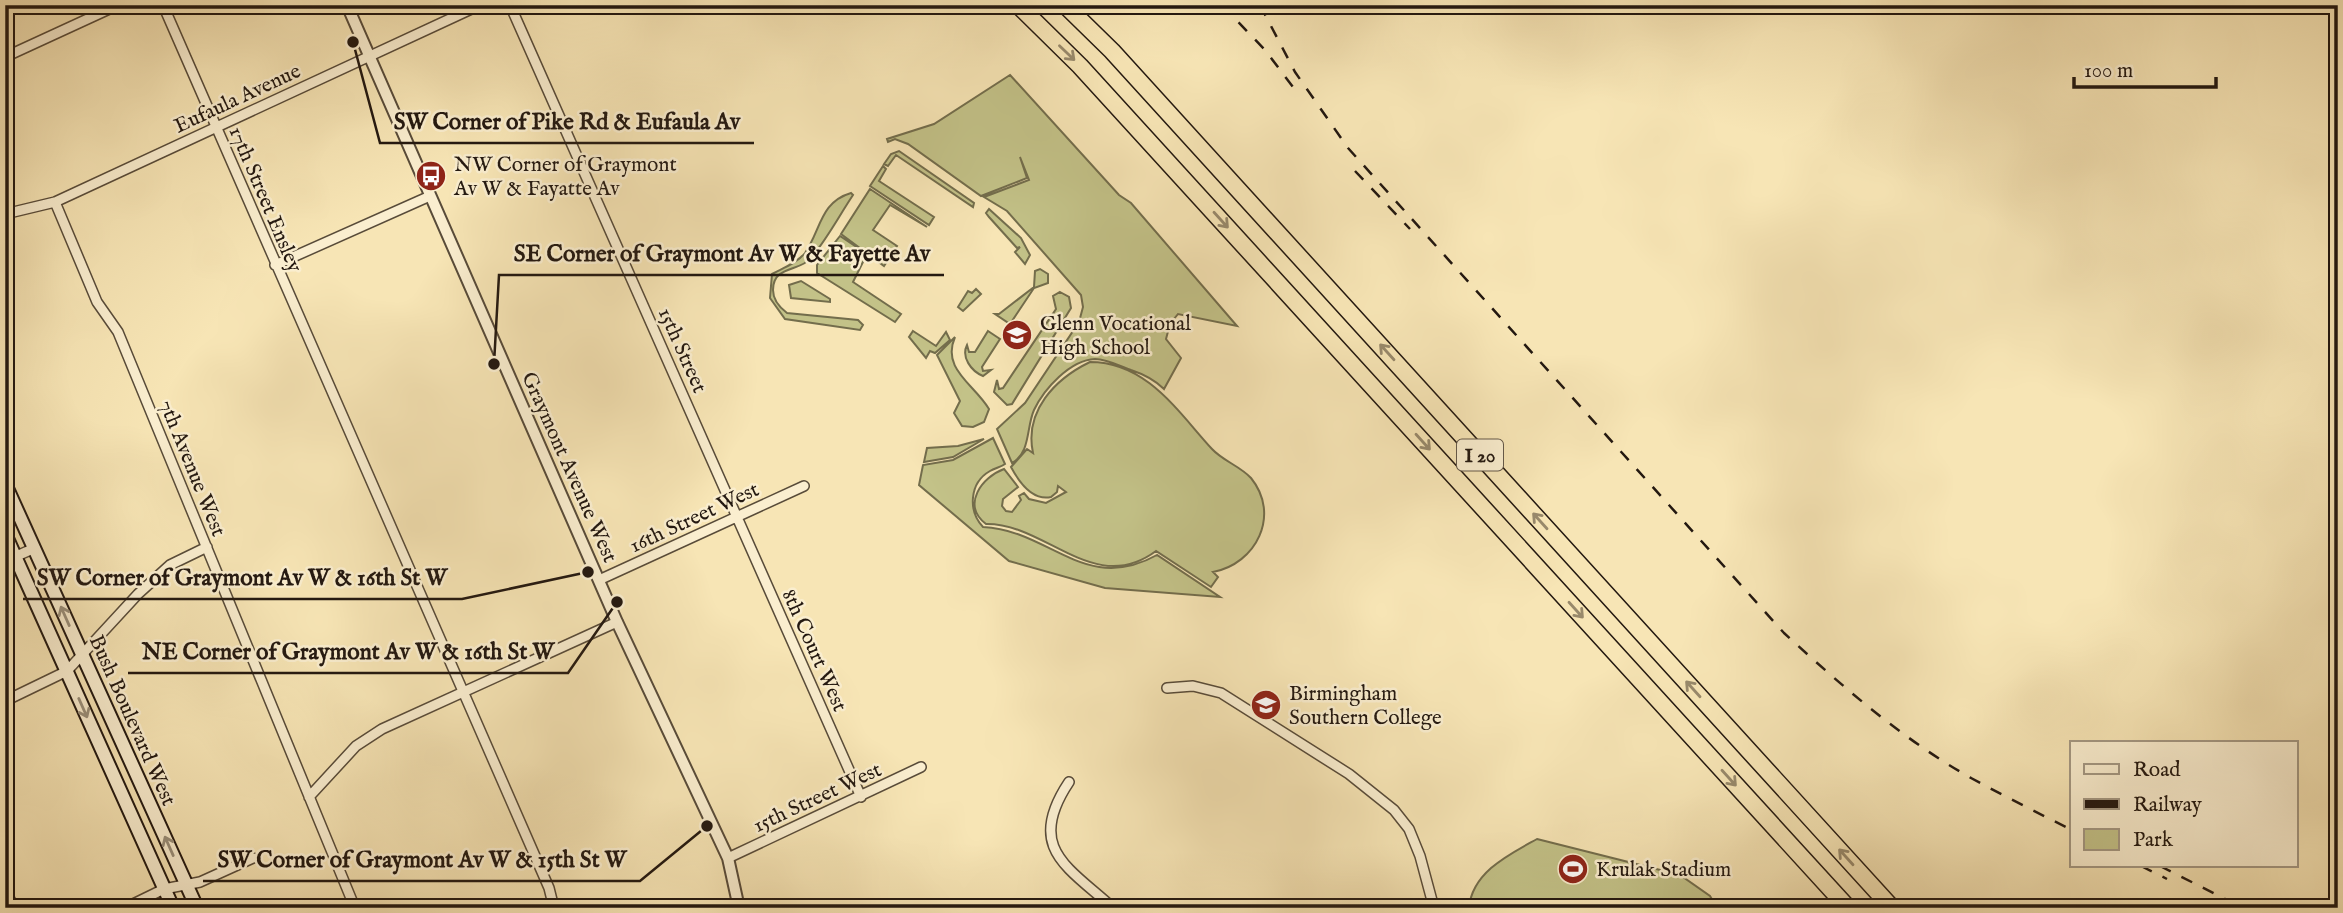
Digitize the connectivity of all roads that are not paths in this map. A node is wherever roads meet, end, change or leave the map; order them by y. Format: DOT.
graph roads {
  1 [pos="118,5"];
  2 [pos="163,5"];
  3 [pos="347,5"];
  4 [pos="480,5"];
  5 [pos="510,5"];
  6 [pos="1018,5"];
  7 [pos="1065,5"];
  8 [pos="369,56"];
  9 [pos="5,57"];
  10 [pos="216,127"];
  11 [pos="430,196"];
  12 [pos="55,202"];
  13 [pos="5,214"];
  14 [pos="275,265"];
  15 [pos="5,484"];
  16 [pos="804,486"];
  17 [pos="737,517"];
  18 [pos="5,534"];
  19 [pos="207,547"];
  20 [pos="35,548"];
  21 [pos="10,559"];
  22 [pos="599,580"];
  23 [pos="617,622"];
  24 [pos="82,652"];
  25 [pos="66,671"];
  26 [pos="1167,688"];
  27 [pos="463,692"];
  28 [pos="5,701"];
  29 [pos="921,767"];
  30 [pos="1069,782"];
  31 [pos="309,797"];
  32 [pos="861,797"];
  33 [pos="253,858"];
  34 [pos="728,858"];
  35 [pos="186,885"];
  36 [pos="5,889"];
  37 [pos="164,890"];
  38 [pos="14,908"];
  39 [pos="125,908"];
  40 [pos="173,908"];
  41 [pos="197,908"];
  42 [pos="355,908"];
  43 [pos="554,908"];
  44 [pos="739,908"];
  45 [pos="1113,908"];
  46 [pos="1434,908"];
  47 [pos="1848,908"];
  48 [pos="1892,908"];
  1 -- 9 [label="street"];
  2 -- 10 [label="street, 17th Street Ensley"];
  3 -- 8 [label="street, Graymont Avenue West"];
  4 -- 8 [label="street, Eufaula Avenue"];
  5 -- 17 [label="street, 15th Street"];
  6 -- 47 [label="highway, I 20, one-way"];
  48 -- 7 [label="highway, I 20, one-way"];
  8 -- 10 [label="street, Eufaula Avenue"];
  8 -- 11 [label="street, Graymont Avenue West"];
  10 -- 12 [label="street, Eufaula Avenue"];
  10 -- 14 [label="street, 17th Street Ensley"];
  11 -- 14 [label="street"];
  11 -- 22 [label="street, Graymont Avenue West"];
  12 -- 13 [label="street, Eufaula Avenue"];
  12 -- 19 [label="street, 7th Avenue West"];
  14 -- 27 [label="street, 17th Street Ensley"];
  15 -- 20 [label="main road, Bush Boulevard West"];
  16 -- 17 [label="street, 16th Street West"];
  17 -- 22 [label="street, 16th Street West"];
  17 -- 32 [label="street, 8th Court West"];
  18 -- 21 [label="main road, Bush Boulevard West"];
  19 -- 24 [label="street"];
  19 -- 31 [label="street, 7th Avenue West"];
  20 -- 21 [label="street"];
  24 -- 20 [label="main road, Bush Boulevard West, one-way"];
  21 -- 25 [label="main road, Bush Boulevard West"];
  22 -- 23 [label="street, Graymont Avenue West"];
  23 -- 27 [label="street"];
  23 -- 34 [label="street, Graymont Avenue West"];
  24 -- 25 [label="street"];
  35 -- 24 [label="main road, Bush Boulevard West, one-way"];
  25 -- 28 [label="street"];
  25 -- 37 [label="main road, Bush Boulevard West, one-way"];
  26 -- 46 [label="street"];
  27 -- 31 [label="street"];
  27 -- 43 [label="street, 17th Street Ensley"];
  29 -- 32 [label="street, 15th Street West"];
  30 -- 45 [label="street"];
  31 -- 42 [label="street, 7th Avenue West"];
  32 -- 34 [label="street, 15th Street West"];
  33 -- 35 [label="street"];
  34 -- 44 [label="street, Graymont Avenue West"];
  35 -- 37 [label="street"];
  35 -- 41 [label="main road, Bush Boulevard West"];
  36 -- 38 [label="street"];
  37 -- 39 [label="street"];
  37 -- 40 [label="main road, Bush Boulevard West"];
}
